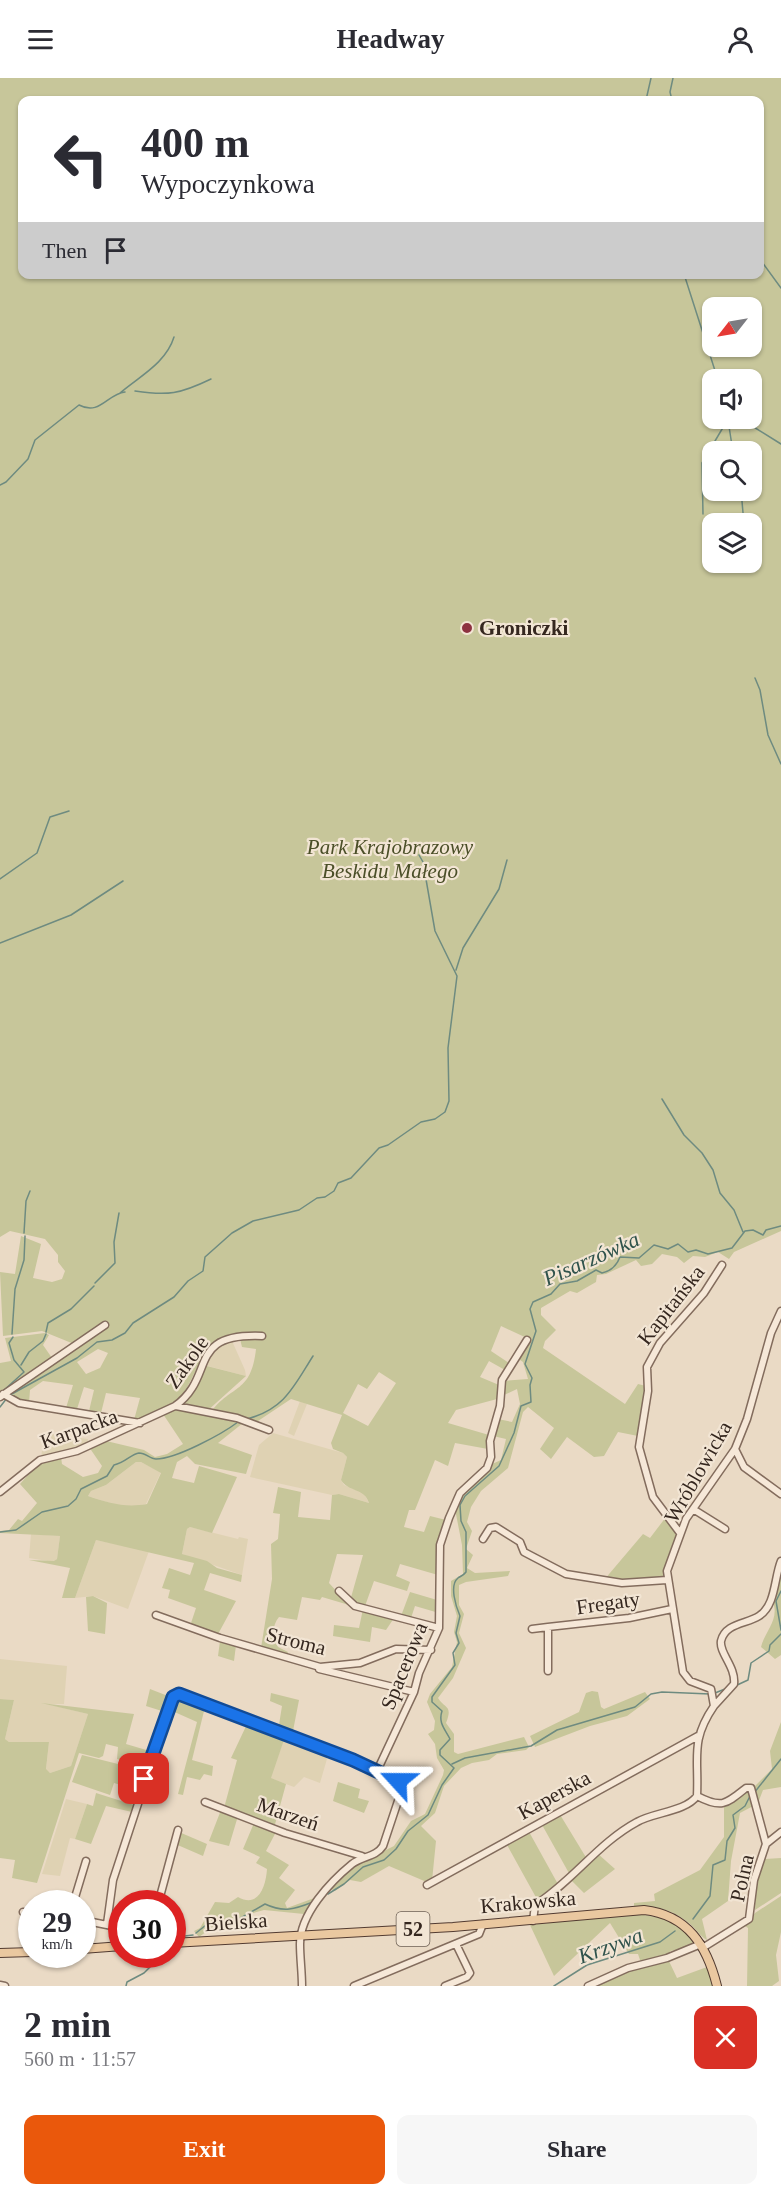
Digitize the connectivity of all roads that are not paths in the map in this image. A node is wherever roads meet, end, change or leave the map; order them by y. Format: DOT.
graph roads {
  1 [pos="722,1266"];
  2 [pos="781,1311"];
  3 [pos="105,1325"];
  4 [pos="262,1336"];
  5 [pos="528,1340"];
  6 [pos="2,1396"];
  7 [pos="175,1406"];
  8 [pos="141,1424"];
  9 [pos="269,1430"];
  10 [pos="735,1449"];
  11 [pos="0,1492"];
  12 [pos="781,1494"];
  13 [pos="693,1509"];
  14 [pos="725,1529"];
  15 [pos="680,1533"];
  16 [pos="483,1539"];
  17 [pos="781,1561"];
  18 [pos="667,1580"];
  19 [pos="339,1591"];
  20 [pos="672,1609"];
  21 [pos="156,1615"];
  22 [pos="548,1627"];
  23 [pos="440,1628"];
  24 [pos="532,1629"];
  25 [pos="431,1650"];
  26 [pos="287,1660"];
  27 [pos="548,1671"];
  28 [pos="414,1692"];
  29 [pos="714,1706"];
  30 [pos="698,1736"];
  31 [pos="377,1771"];
  32 [pos="697,1796"];
  33 [pos="205,1802"];
  34 [pos="178,1830"];
  35 [pos="781,1832"];
  36 [pos="766,1844"];
  37 [pos="362,1856"];
  38 [pos="86,1861"];
  39 [pos="427,1885"];
  40 [pos="77,1890"];
  41 [pos="162,1890"];
  42 [pos="532,1921"];
  43 [pos="96,1922"];
  44 [pos="107,1924"];
  45 [pos="483,1924"];
  46 [pos="301,1936"];
  47 [pos="186,1942"];
  48 [pos="456,1944"];
  49 [pos="703,1946"];
  50 [pos="18,1952"];
  51 [pos="0,1953"];
  52 [pos="0,1985"];
  53 [pos="5,1986"];
  54 [pos="302,1986"];
  55 [pos="354,1986"];
  56 [pos="445,1986"];
  57 [pos="588,1986"];
  58 [pos="717,1986"];
  1 -- 15 [label="street, Kapitańska"];
  2 -- 10 [label="street, Wróblowicka"];
  3 -- 6 [label="street"];
  4 -- 7 [label="street, Zakole"];
  5 -- 23 [label="street, Spacerowa"];
  6 -- 8 [label="street"];
  7 -- 8 [label="street, Karpacka"];
  7 -- 9 [label="street"];
  8 -- 11 [label="street, Karpacka"];
  10 -- 12 [label="street"];
  10 -- 13 [label="street, Wróblowicka"];
  13 -- 14 [label="street"];
  13 -- 15 [label="street, Wróblowicka"];
  15 -- 18 [label="street, Wróblowicka"];
  16 -- 18 [label="street"];
  17 -- 29 [label="street"];
  18 -- 20 [label="street, Wróblowicka"];
  19 -- 23 [label="street"];
  20 -- 22 [label="street, Fregaty"];
  20 -- 29 [label="street, Wróblowicka"];
  21 -- 25 [label="street, Stroma"];
  22 -- 24 [label="street, Fregaty"];
  22 -- 27 [label="street, Fregaty"];
  23 -- 25 [label="street, Spacerowa"];
  25 -- 28 [label="street, Spacerowa"];
  26 -- 28 [label="street"];
  28 -- 31 [label="street, Spacerowa"];
  29 -- 30 [label="street"];
  30 -- 32 [label="street"];
  30 -- 39 [label="street, Kaperska"];
  31 -- 37 [label="street"];
  31 -- 44 [label="street"];
  32 -- 36 [label="street"];
  32 -- 42 [label="street"];
  33 -- 37 [label="street, Marzeń"];
  34 -- 41 [label="street"];
  35 -- 36 [label="street, Polna"];
  36 -- 49 [label="street, Polna"];
  37 -- 46 [label="street"];
  38 -- 40 [label="street"];
  42 -- 45 [label="main road, Krakowska / 52"];
  42 -- 49 [label="main road, Krakowska / 52"];
  43 -- 44 [label="street"];
  45 -- 46 [label="main road, Krakowska / 52"];
  45 -- 48 [label="street"];
  46 -- 47 [label="main road, Bielska / 52"];
  46 -- 54 [label="street"];
  48 -- 55 [label="street"];
  48 -- 56 [label="street"];
  49 -- 57 [label="street, Polna"];
  49 -- 58 [label="main road, Krakowska / 52"];
  50 -- 51 [label="main road"];
  52 -- 53 [label="street"];
}
